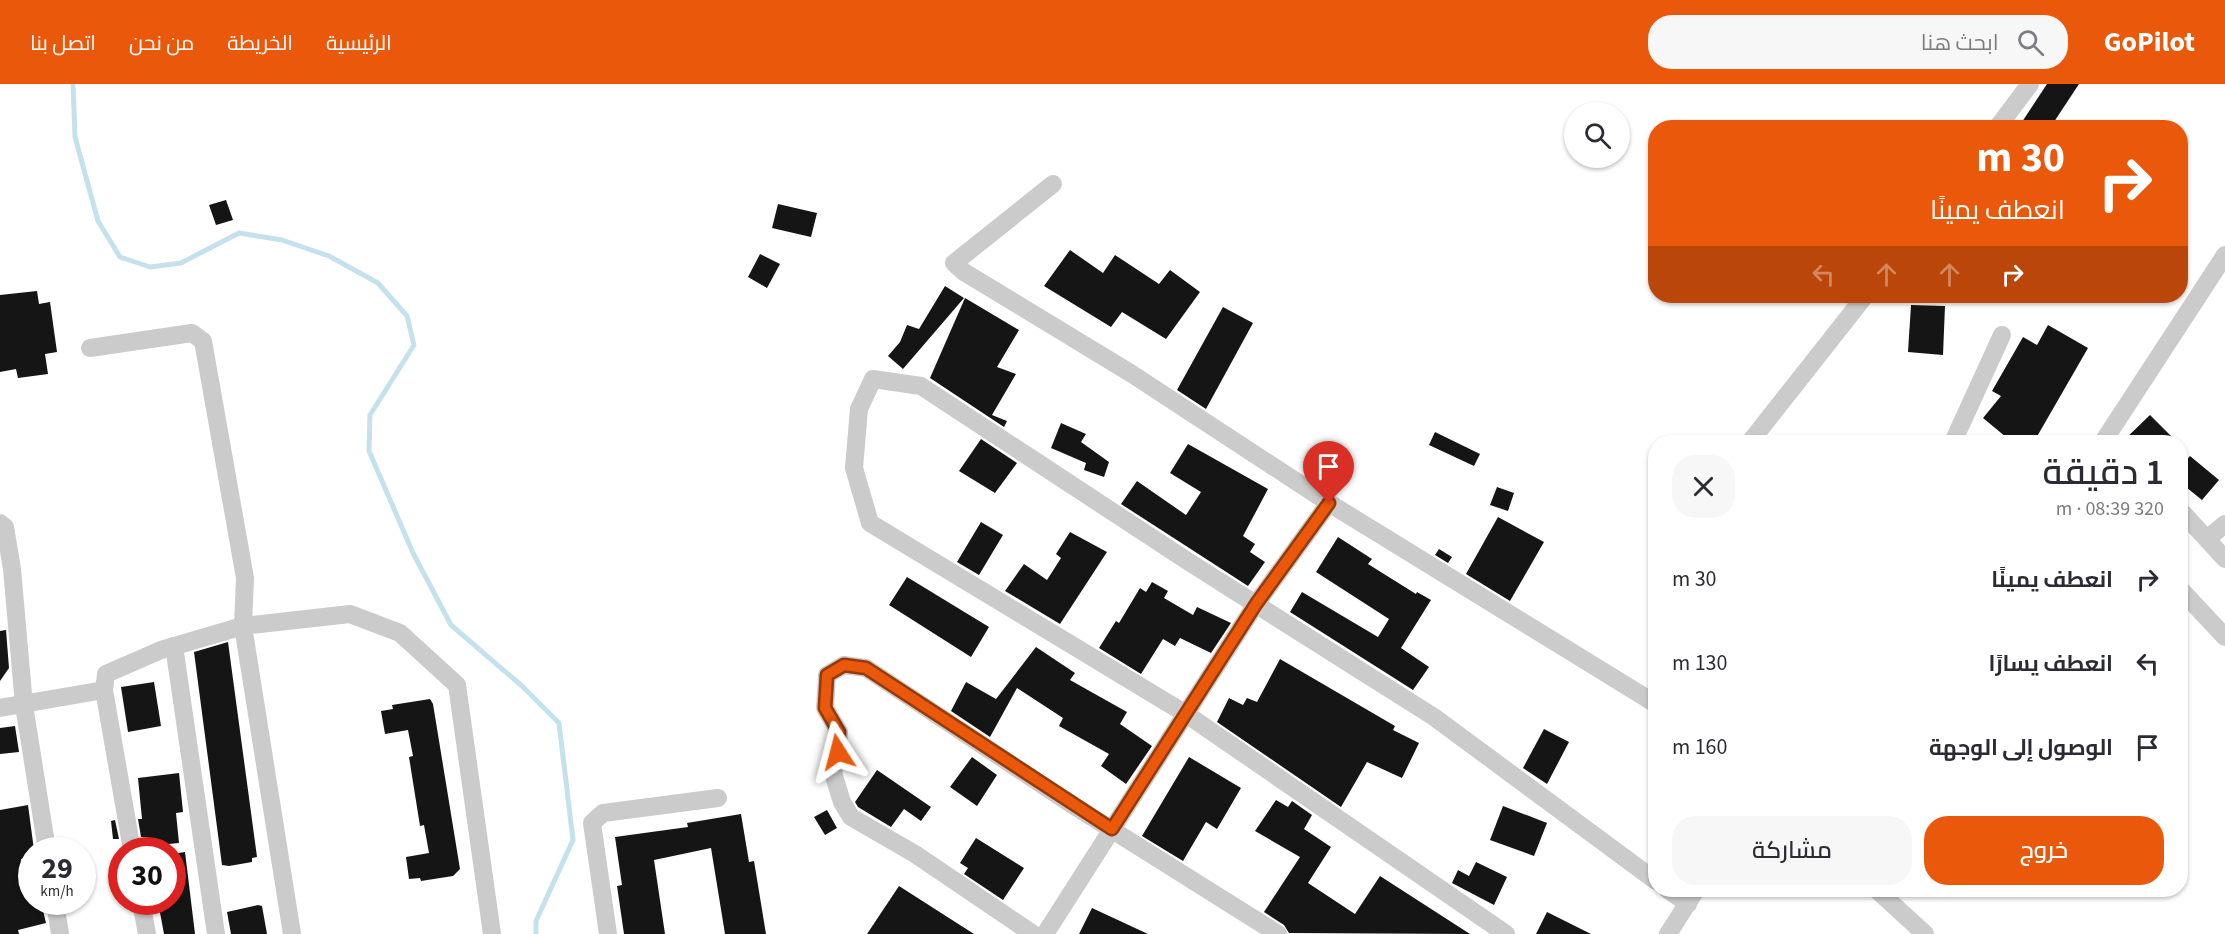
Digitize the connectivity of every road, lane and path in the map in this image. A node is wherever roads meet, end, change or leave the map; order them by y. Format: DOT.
graph roads {
  1 [pos="2030,84"];
  2 [pos="2003,120"];
  3 [pos="1053,184"];
  4 [pos="2225,255"];
  5 [pos="1859,303"];
  6 [pos="2002,335"];
  7 [pos="90,348"];
  8 [pos="1756,435"];
  9 [pos="1956,435"];
  10 [pos="2108,435"];
  11 [pos="1329,503"];
  12 [pos="2188,519"];
  13 [pos="0,523"];
  14 [pos="2225,524"];
  15 [pos="2207,539"];
  16 [pos="2225,559"];
  17 [pos="2188,597"];
  18 [pos="1256,604"];
  19 [pos="243,626"];
  20 [pos="2225,637"];
  21 [pos="174,646"];
  22 [pos="104,690"];
  23 [pos="1648,699"];
  24 [pos="24,705"];
  25 [pos="0,708"];
  26 [pos="1186,714"];
  27 [pos="718,798"];
  28 [pos="1112,829"];
  29 [pos="45,837"];
  30 [pos="130,837"];
  31 [pos="1648,875"];
  32 [pos="1692,897"];
  33 [pos="1884,897"];
  34 [pos="57,915"];
  35 [pos="143,915"];
  36 [pos="60,934"];
  37 [pos="147,934"];
  38 [pos="216,934"];
  39 [pos="292,934"];
  40 [pos="492,934"];
  41 [pos="608,934"];
  42 [pos="1033,934"];
  43 [pos="1045,934"];
  44 [pos="1278,934"];
  45 [pos="1506,934"];
  46 [pos="1668,934"];
  47 [pos="1924,934"];
  1 -- 2 [label="street"];
  3 -- 11 [label="street"];
  4 -- 10 [label="street"];
  5 -- 8 [label="street"];
  6 -- 9 [label="street"];
  7 -- 19 [label="street"];
  11 -- 18 [label="street"];
  11 -- 23 [label="street"];
  12 -- 15 [label="street"];
  13 -- 24 [label="street"];
  14 -- 15 [label="street"];
  15 -- 16 [label="street"];
  17 -- 20 [label="street"];
  18 -- 26 [label="street"];
  18 -- 26 [label="street"];
  18 -- 31 [label="street"];
  19 -- 21 [label="street"];
  19 -- 39 [label="street"];
  19 -- 40 [label="street"];
  21 -- 22 [label="street"];
  21 -- 38 [label="street"];
  22 -- 24 [label="street"];
  22 -- 30 [label="street"];
  24 -- 25 [label="street"];
  24 -- 29 [label="street"];
  26 -- 28 [label="street"];
  26 -- 45 [label="street"];
  27 -- 41 [label="street"];
  28 -- 42 [label="street"];
  28 -- 43 [label="street"];
  28 -- 44 [label="street"];
  32 -- 46 [label="street"];
  33 -- 47 [label="street"];
  34 -- 36 [label="street"];
  35 -- 37 [label="street"];
}
